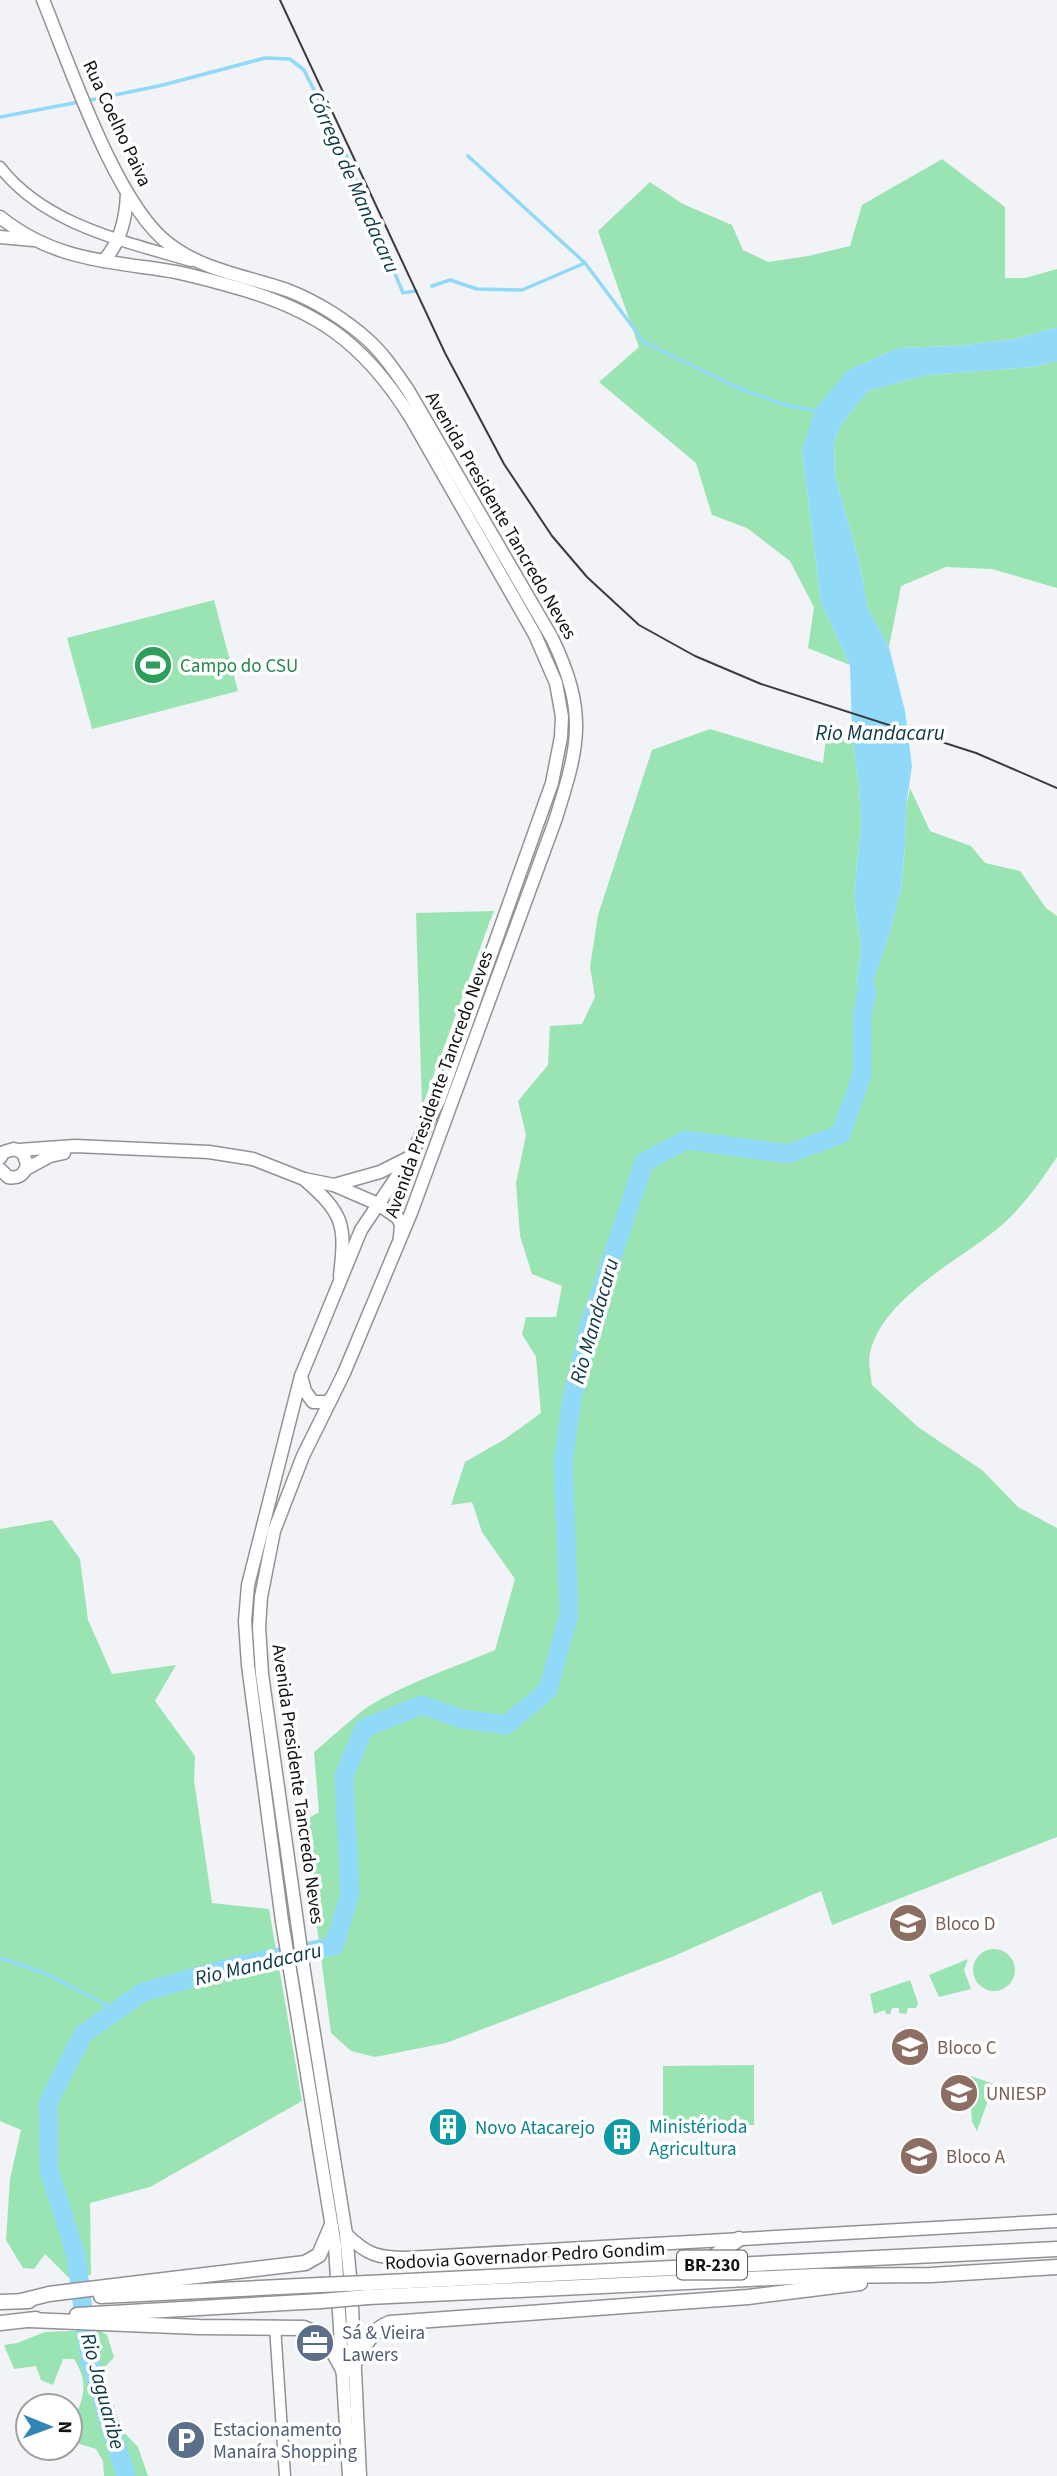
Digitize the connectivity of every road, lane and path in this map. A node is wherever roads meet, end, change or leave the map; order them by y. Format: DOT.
graph roads {
  1 [pos="43,0"];
  2 [pos="0,167"];
  3 [pos="127,194"];
  4 [pos="0,217"];
  5 [pos="0,237"];
  6 [pos="117,239"];
  7 [pos="33,240"];
  8 [pos="103,261"];
  9 [pos="214,268"];
  10 [pos="88,1148"];
  11 [pos="19,1150"];
  12 [pos="1,1151"];
  13 [pos="410,1157"];
  14 [pos="0,1169"];
  15 [pos="26,1169"];
  16 [pos="304,1179"];
  17 [pos="334,1185"];
  18 [pos="378,1204"];
  19 [pos="399,1241"];
  20 [pos="339,1279"];
  21 [pos="301,1376"];
  22 [pos="332,1396"];
  23 [pos="1057,2221"];
  24 [pos="331,2227"];
  25 [pos="346,2235"];
  26 [pos="739,2239"];
  27 [pos="1057,2249"];
  28 [pos="700,2266"];
  29 [pos="1057,2267"];
  30 [pos="931,2275"];
  31 [pos="345,2287"];
  32 [pos="368,2290"];
  33 [pos="89,2295"];
  34 [pos="0,2302"];
  35 [pos="91,2316"];
  36 [pos="0,2323"];
  37 [pos="275,2326"];
  38 [pos="349,2368"];
  39 [pos="285,2476"];
  40 [pos="349,2476"];
  41 [pos="360,2476"];
  1 -- 3 [label="main road, Rua Coelho Paiva"];
  2 -- 6 [label="street, Avenida Presidente Tancredo Neves"];
  3 -- 6 [label="main road"];
  3 -- 9 [label="main road, Rua Coelho Paiva"];
  4 -- 7 [label="main road, Avenida Presidente Tancredo Neves"];
  5 -- 7 [label="main road, Avenida Presidente Tancredo Neves"];
  6 -- 8 [label="main road"];
  6 -- 9 [label="street, Avenida Presidente Tancredo Neves"];
  7 -- 8 [label="main road, Avenida Presidente Tancredo Neves"];
  8 -- 13 [label="main road, Avenida Presidente Tancredo Neves"];
  9 -- 19 [label="main road, Avenida Presidente Tancredo Neves"];
  10 -- 11 [label="main road"];
  10 -- 15 [label="main road"];
  10 -- 16 [label="main road"];
  11 -- 12 [label="main road"];
  11 -- 15 [label="main road"];
  13 -- 17 [label="main road"];
  13 -- 18 [label="main road, Avenida Presidente Tancredo Neves"];
  14 -- 15 [label="main road"];
  16 -- 17 [label="main road"];
  16 -- 20 [label="main road"];
  17 -- 18 [label="main road"];
  18 -- 19 [label="main road"];
  18 -- 20 [label="main road, Avenida Presidente Tancredo Neves"];
  19 -- 22 [label="main road, Avenida Presidente Tancredo Neves"];
  20 -- 21 [label="main road, Avenida Presidente Tancredo Neves"];
  21 -- 22 [label="main road"];
  21 -- 24 [label="main road, Avenida Presidente Tancredo Neves"];
  22 -- 25 [label="main road, Avenida Presidente Tancredo Neves"];
  23 -- 26 [label="main road"];
  24 -- 31 [label="main road, Avenida Presidente Tancredo Neves"];
  24 -- 33 [label="highway"];
  25 -- 26 [label="main road"];
  25 -- 31 [label="main road, Avenida Presidente Tancredo Neves"];
  26 -- 28 [label="highway"];
  27 -- 28 [label="highway, Rodovia Governador Pedro Gondim / BR-230"];
  28 -- 32 [label="highway, Rodovia Governador Pedro Gondim / BR-230"];
  29 -- 30 [label="highway, Rodovia Governador Pedro Gondim / BR-230"];
  30 -- 32 [label="highway, Rodovia Governador Pedro Gondim / BR-230"];
  30 -- 38 [label="highway"];
  31 -- 38 [label="main road"];
  32 -- 33 [label="highway, Rodovia Governador Pedro Gondim / BR-230, bridge"];
  32 -- 35 [label="highway, Rodovia Governador Pedro Gondim / BR-230, bridge"];
  33 -- 34 [label="highway, BR-230"];
  35 -- 36 [label="highway"];
  35 -- 37 [label="highway"];
  37 -- 38 [label="highway"];
  37 -- 39 [label="street"];
  38 -- 40 [label="main road"];
  38 -- 41 [label="main road"];
}
